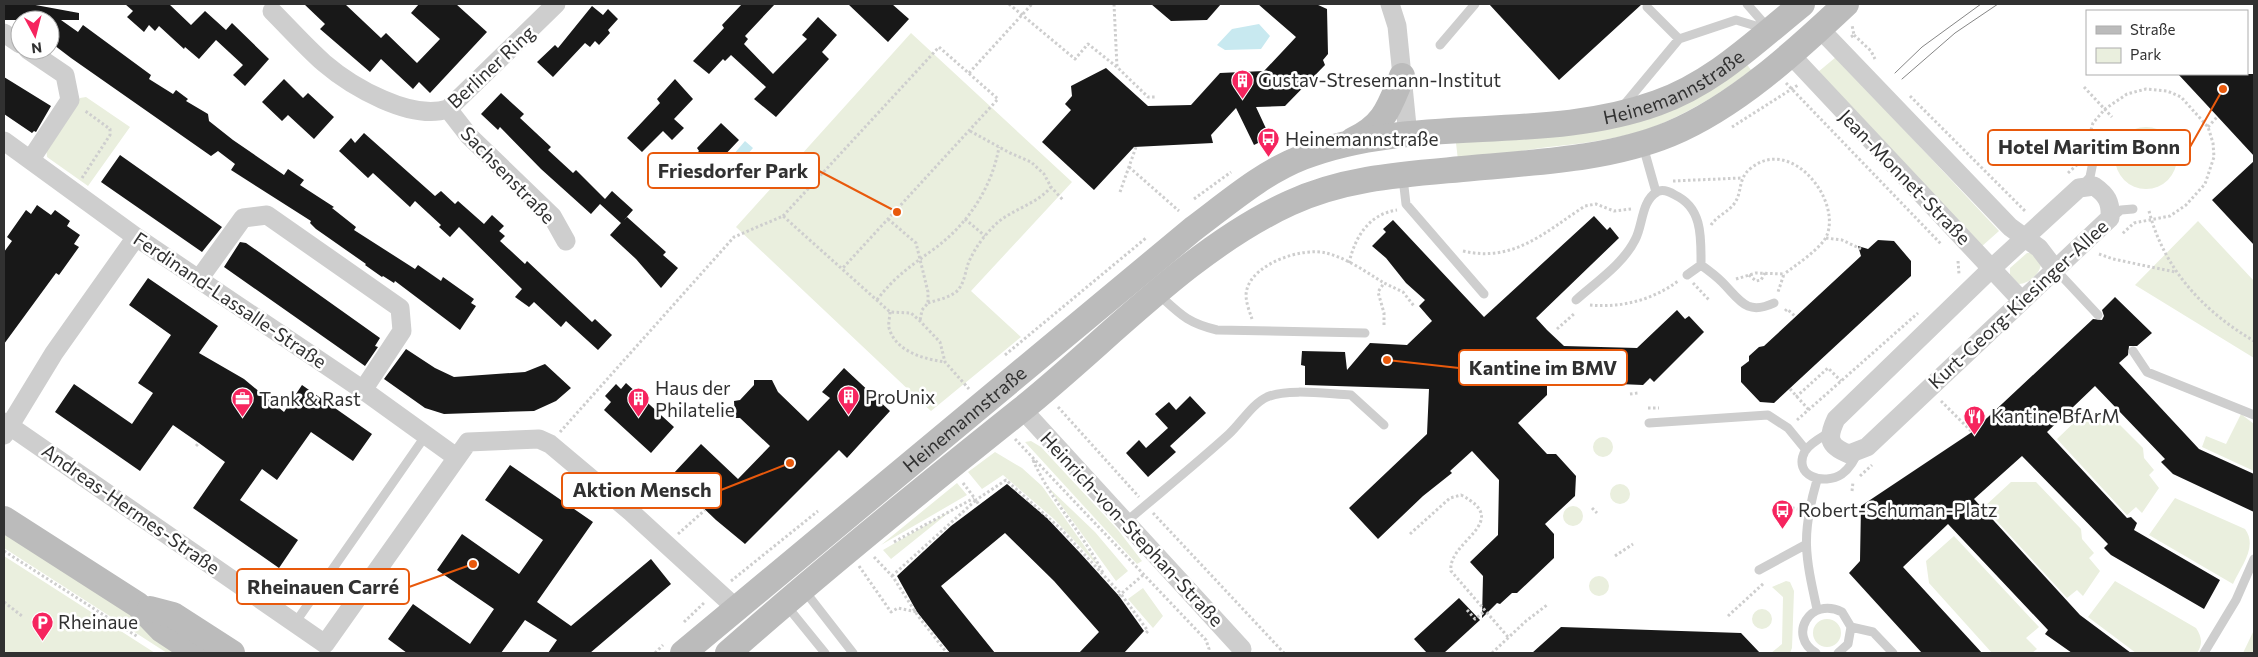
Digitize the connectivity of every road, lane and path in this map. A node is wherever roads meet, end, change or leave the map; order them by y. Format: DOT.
graph roads {
  1 [pos="556,4"];
  2 [pos="1009,4"];
  3 [pos="1032,4"];
  4 [pos="1114,4"];
  5 [pos="1390,4"];
  6 [pos="1475,4"];
  7 [pos="1846,4"];
  8 [pos="1750,5"];
  9 [pos="1795,6"];
  10 [pos="1647,7"];
  11 [pos="272,12"];
  12 [pos="1022,15"];
  13 [pos="1820,29"];
  14 [pos="1771,30"];
  15 [pos="1854,35"];
  16 [pos="1679,39"];
  17 [pos="1440,45"];
  18 [pos="1790,54"];
  19 [pos="43,60"];
  20 [pos="1879,66"];
  21 [pos="1117,67"];
  22 [pos="969,73"];
  23 [pos="1402,76"];
  24 [pos="2084,87"];
  25 [pos="1794,90"];
  26 [pos="1907,94"];
  27 [pos="1155,97"];
  28 [pos="70,100"];
  29 [pos="448,109"];
  30 [pos="2105,109"];
  31 [pos="1613,116"];
  32 [pos="2218,116"];
  33 [pos="2112,117"];
  34 [pos="2208,127"];
  35 [pos="970,131"];
  36 [pos="1408,136"];
  37 [pos="4,141"];
  38 [pos="1642,144"];
  39 [pos="1136,146"];
  40 [pos="1340,146"];
  41 [pos="999,147"];
  42 [pos="31,159"];
  43 [pos="2093,162"];
  44 [pos="1129,167"];
  45 [pos="1408,175"];
  46 [pos="1741,178"];
  47 [pos="2062,179"];
  48 [pos="1051,188"];
  49 [pos="2079,188"];
  50 [pos="73,191"];
  51 [pos="1120,192"];
  52 [pos="1659,192"];
  53 [pos="1063,200"];
  54 [pos="1647,203"];
  55 [pos="2033,206"];
  56 [pos="2133,209"];
  57 [pos="2149,210"];
  58 [pos="1179,211"];
  59 [pos="1414,214"];
  60 [pos="783,216"];
  61 [pos="2110,218"];
  62 [pos="888,219"];
  63 [pos="965,219"];
  64 [pos="2151,221"];
  65 [pos="1243,228"];
  66 [pos="984,236"];
  67 [pos="136,237"];
  68 [pos="1701,237"];
  69 [pos="1826,238"];
  70 [pos="2025,238"];
  71 [pos="566,242"];
  72 [pos="1442,246"];
  73 [pos="1945,248"];
  74 [pos="1861,249"];
  75 [pos="2099,254"];
  76 [pos="1952,255"];
  77 [pos="921,257"];
  78 [pos="1350,263"];
  79 [pos="1701,265"];
  80 [pos="1992,268"];
  81 [pos="2055,268"];
  82 [pos="842,269"];
  83 [pos="2175,272"];
  84 [pos="1765,273"];
  85 [pos="1784,274"];
  86 [pos="1687,275"];
  87 [pos="1749,275"];
  88 [pos="199,279"];
  89 [pos="1384,282"];
  90 [pos="1723,283"];
  91 [pos="1694,285"];
  92 [pos="1158,294"];
  93 [pos="1484,294"];
  94 [pos="1964,295"];
  95 [pos="877,300"];
  96 [pos="1576,300"];
  97 [pos="2022,301"];
  98 [pos="1710,302"];
  99 [pos="928,303"];
  100 [pos="1774,303"];
  101 [pos="1585,304"];
  102 [pos="1414,306"];
  103 [pos="1922,309"];
  104 [pos="890,312"];
  105 [pos="2098,314"];
  106 [pos="920,322"];
  107 [pos="1384,325"];
  108 [pos="1260,331"];
  109 [pos="1365,332"];
  110 [pos="2254,341"];
  111 [pos="2133,350"];
  112 [pos="945,362"];
  113 [pos="1840,381"];
  114 [pos="968,387"];
  115 [pos="1003,388"];
  116 [pos="363,390"];
  117 [pos="1790,390"];
  118 [pos="1638,393"];
  119 [pos="1630,394"];
  120 [pos="1796,396"];
  121 [pos="1941,401"];
  122 [pos="1056,405"];
  123 [pos="1022,409"];
  124 [pos="1809,410"];
  125 [pos="2254,415"];
  126 [pos="1649,423"];
  127 [pos="1384,425"];
  128 [pos="6,427"];
  129 [pos="1788,428"];
  130 [pos="1830,432"];
  131 [pos="1972,432"];
  132 [pos="426,435"];
  133 [pos="1016,440"];
  134 [pos="550,444"];
  135 [pos="1806,450"];
  136 [pos="1858,452"];
  137 [pos="456,457"];
  138 [pos="1032,458"];
  139 [pos="1817,480"];
  140 [pos="964,484"];
  141 [pos="975,499"];
  142 [pos="979,504"];
  143 [pos="1146,505"];
  144 [pos="1592,508"];
  145 [pos="1597,513"];
  146 [pos="4,519"];
  147 [pos="1127,521"];
  148 [pos="1410,534"];
  149 [pos="1634,544"];
  150 [pos="1805,545"];
  151 [pos="888,546"];
  152 [pos="880,550"];
  153 [pos="4,551"];
  154 [pos="861,553"];
  155 [pos="1615,556"];
  156 [pos="2254,559"];
  157 [pos="884,566"];
  158 [pos="1759,570"];
  159 [pos="1143,574"];
  160 [pos="892,576"];
  161 [pos="1106,578"];
  162 [pos="1766,581"];
  163 [pos="1120,595"];
  164 [pos="793,596"];
  165 [pos="4,602"];
  166 [pos="138,605"];
  167 [pos="1547,605"];
  168 [pos="738,609"];
  169 [pos="1467,610"];
  170 [pos="1817,610"];
  171 [pos="1485,611"];
  172 [pos="917,612"];
  173 [pos="22,616"];
  174 [pos="1728,616"];
  175 [pos="295,623"];
  176 [pos="1851,627"];
  177 [pos="755,629"];
  178 [pos="1146,633"];
  179 [pos="1508,637"];
  180 [pos="146,642"];
  181 [pos="1244,652"];
  182 [pos="197,653"];
  183 [pos="232,653"];
  184 [pos="683,653"];
  185 [pos="728,653"];
  186 [pos="825,653"];
  187 [pos="853,653"];
  188 [pos="947,653"];
  189 [pos="1208,653"];
  190 [pos="1284,653"];
  191 [pos="1492,653"];
  192 [pos="1816,653"];
  193 [pos="1838,653"];
  194 [pos="1893,653"];
  195 [pos="2204,653"];
  1 -- 29 [label="street, Berliner Ring"];
  2 -- 12 [label="path"];
  3 -- 12 [label="path"];
  4 -- 21 [label="path"];
  5 -- 23 [label="street"];
  6 -- 17 [label="lane"];
  7 -- 13 [label="main road, Heinemannstraße"];
  8 -- 14 [label="lane"];
  9 -- 13 [label="main road"];
  9 -- 14 [label="main road, Heinemannstraße"];
  10 -- 16 [label="lane"];
  11 -- 29 [label="street, Berliner Ring"];
  12 -- 21 [label="path"];
  12 -- 22 [label="path"];
  13 -- 18 [label="main road, Heinemannstraße"];
  13 -- 70 [label="street"];
  14 -- 16 [label="lane"];
  14 -- 18 [label="main road"];
  14 -- 31 [label="main road, Heinemannstraße"];
  15 -- 20 [label="path"];
  16 -- 31 [label="lane"];
  18 -- 38 [label="main road, Heinemannstraße"];
  18 -- 80 [label="street, Jean-Monnet-Straße"];
  19 -- 28 [label="street"];
  21 -- 27 [label="path"];
  22 -- 35 [label="path"];
  22 -- 60 [label="path"];
  23 -- 36 [label="street"];
  23 -- 40 [label="main road"];
  24 -- 30 [label="path"];
  25 -- 73 [label="path"];
  26 -- 55 [label="path"];
  28 -- 42 [label="street"];
  28 -- 50 [label="path"];
  29 -- 71 [label="street, Sachsenstraße"];
  30 -- 33 [label="path"];
  30 -- 34 [label="path"];
  30 -- 47 [label="path"];
  31 -- 36 [label="main road, Heinemannstraße"];
  32 -- 34 [label="path"];
  34 -- 64 [label="path"];
  35 -- 41 [label="path"];
  35 -- 62 [label="path"];
  36 -- 40 [label="main road, Heinemannstraße"];
  36 -- 45 [label="main road"];
  36 -- 65 [label="main road"];
  37 -- 42 [label="street, Ferdinand-Lassalle-Straße"];
  38 -- 45 [label="main road, Heinemannstraße"];
  38 -- 52 [label="lane"];
  39 -- 44 [label="path"];
  40 -- 115 [label="main road, Heinemannstraße"];
  41 -- 48 [label="path"];
  41 -- 63 [label="path"];
  42 -- 50 [label="street, Ferdinand-Lassalle-Straße"];
  43 -- 49 [label="lane"];
  44 -- 51 [label="path"];
  44 -- 58 [label="path"];
  45 -- 59 [label="lane"];
  45 -- 65 [label="main road, Heinemannstraße"];
  46 -- 52 [label="path"];
  46 -- 68 [label="path"];
  46 -- 69 [label="path"];
  48 -- 53 [label="path"];
  48 -- 66 [label="path"];
  49 -- 61 [label="street, Kurt-Georg-Kiesinger-Allee"];
  49 -- 70 [label="street"];
  50 -- 67 [label="street, Ferdinand-Lassalle-Straße"];
  52 -- 54 [label="lane"];
  52 -- 68 [label="lane"];
  54 -- 72 [label="path"];
  54 -- 96 [label="lane"];
  56 -- 61 [label="lane"];
  57 -- 64 [label="path"];
  59 -- 72 [label="lane"];
  59 -- 78 [label="path"];
  60 -- 82 [label="path"];
  60 -- 134 [label="path"];
  61 -- 81 [label="street, Kurt-Georg-Kiesinger-Allee"];
  62 -- 77 [label="path"];
  62 -- 82 [label="path"];
  63 -- 66 [label="path"];
  63 -- 77 [label="path"];
  64 -- 83 [label="path"];
  65 -- 92 [label="main road, Heinemannstraße"];
  66 -- 99 [label="path"];
  67 -- 88 [label="street, Ferdinand-Lassalle-Straße"];
  67 -- 128 [label="street, Andreas-Hermes-Straße"];
  68 -- 79 [label="lane"];
  69 -- 74 [label="path"];
  69 -- 85 [label="path"];
  70 -- 80 [label="street"];
  70 -- 81 [label="street"];
  72 -- 93 [label="lane"];
  75 -- 83 [label="path"];
  76 -- 94 [label="path"];
  77 -- 95 [label="path"];
  77 -- 99 [label="path"];
  78 -- 89 [label="path"];
  78 -- 108 [label="path"];
  79 -- 86 [label="lane"];
  79 -- 90 [label="lane"];
  80 -- 94 [label="street"];
  80 -- 97 [label="street, Jean-Monnet-Straße"];
  81 -- 97 [label="street, Kurt-Georg-Kiesinger-Allee"];
  81 -- 105 [label="lane"];
  82 -- 95 [label="path"];
  83 -- 110 [label="path"];
  84 -- 85 [label="path"];
  84 -- 87 [label="path"];
  84 -- 87 [label="path"];
  85 -- 100 [label="path"];
  86 -- 101 [label="path"];
  87 -- 90 [label="path"];
  88 -- 116 [label="street, Ferdinand-Lassalle-Straße"];
  88 -- 116 [label="street"];
  89 -- 102 [label="path"];
  89 -- 107 [label="path"];
  90 -- 100 [label="lane"];
  91 -- 98 [label="path"];
  92 -- 108 [label="lane"];
  92 -- 123 [label="main road, Heinemannstraße"];
  94 -- 130 [label="street"];
  95 -- 104 [label="path"];
  97 -- 136 [label="street, Kurt-Georg-Kiesinger-Allee"];
  99 -- 106 [label="path"];
  103 -- 113 [label="path"];
  104 -- 106 [label="path"];
  104 -- 112 [label="path"];
  106 -- 112 [label="path"];
  108 -- 109 [label="lane"];
  111 -- 125 [label="lane"];
  112 -- 114 [label="path"];
  113 -- 120 [label="path"];
  113 -- 124 [label="path"];
  115 -- 123 [label="main road"];
  115 -- 168 [label="main road, Heinemannstraße"];
  116 -- 132 [label="street, Ferdinand-Lassalle-Straße"];
  117 -- 120 [label="path"];
  118 -- 119 [label="path"];
  120 -- 124 [label="path"];
  121 -- 131 [label="path"];
  122 -- 143 [label="path"];
  123 -- 147 [label="street, Heinrich-von-Stephan-Straße"];
  123 -- 154 [label="main road, Heinemannstraße"];
  124 -- 129 [label="path"];
  126 -- 129 [label="lane"];
  127 -- 143 [label="lane"];
  128 -- 175 [label="street, Andreas-Hermes-Straße"];
  129 -- 135 [label="lane"];
  130 -- 135 [label="lane"];
  130 -- 136 [label="street"];
  132 -- 137 [label="street, Ferdinand-Lassalle-Straße"];
  132 -- 175 [label="lane"];
  133 -- 138 [label="path"];
  134 -- 137 [label="street"];
  134 -- 168 [label="street"];
  135 -- 139 [label="lane"];
  136 -- 139 [label="lane"];
  137 -- 175 [label="street, Andreas-Hermes-Straße"];
  138 -- 159 [label="path"];
  138 -- 161 [label="path"];
  139 -- 150 [label="lane"];
  140 -- 141 [label="path"];
  141 -- 142 [label="path"];
  141 -- 151 [label="path"];
  141 -- 160 [label="path"];
  141 -- 161 [label="path"];
  143 -- 147 [label="lane"];
  143 -- 190 [label="path"];
  144 -- 145 [label="path"];
  146 -- 166 [label="main road"];
  147 -- 181 [label="street, Heinrich-von-Stephan-Straße"];
  148 -- 171 [label="path"];
  149 -- 155 [label="path"];
  150 -- 158 [label="lane"];
  150 -- 170 [label="lane"];
  152 -- 154 [label="path"];
  153 -- 180 [label="path"];
  154 -- 164 [label="main road, Heinemannstraße"];
  154 -- 172 [label="path"];
  156 -- 195 [label="lane"];
  157 -- 160 [label="path"];
  159 -- 163 [label="path"];
  159 -- 189 [label="path"];
  160 -- 172 [label="path"];
  161 -- 163 [label="path"];
  162 -- 174 [label="path"];
  163 -- 178 [label="path"];
  164 -- 177 [label="main road, Heinemannstraße"];
  164 -- 186 [label="lane"];
  164 -- 187 [label="lane"];
  165 -- 173 [label="path"];
  166 -- 182 [label="main road"];
  166 -- 183 [label="main road"];
  167 -- 179 [label="path"];
  168 -- 177 [label="main road"];
  168 -- 184 [label="main road, Heinemannstraße"];
  169 -- 171 [label="path"];
  170 -- 176 [label="lane"];
  170 -- 192 [label="lane"];
  171 -- 179 [label="path"];
  172 -- 188 [label="path"];
  176 -- 193 [label="lane"];
  176 -- 194 [label="lane"];
  177 -- 185 [label="main road, Heinemannstraße"];
  179 -- 191 [label="path"];
}
